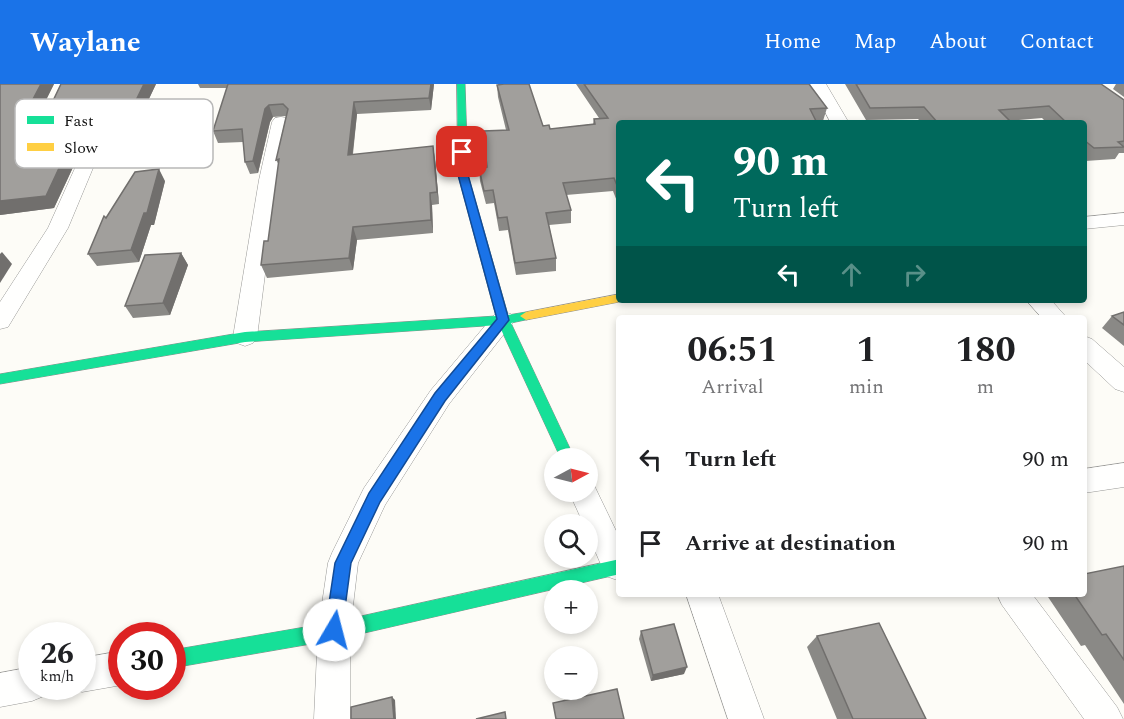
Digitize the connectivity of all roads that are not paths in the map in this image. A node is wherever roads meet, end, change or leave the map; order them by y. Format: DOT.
graph roads {
  1 [pos="461,84"];
  2 [pos="818,84"];
  3 [pos="838,120"];
  4 [pos="281,122"];
  5 [pos="84,168"];
  6 [pos="1124,219"];
  7 [pos="1087,223"];
  8 [pos="616,299"];
  9 [pos="1040,303"];
  10 [pos="1053,315"];
  11 [pos="503,320"];
  12 [pos="0,321"];
  13 [pos="245,337"];
  14 [pos="1087,348"];
  15 [pos="0,379"];
  16 [pos="1124,382"];
  17 [pos="563,448"];
  18 [pos="1124,475"];
  19 [pos="1087,481"];
  20 [pos="588,502"];
  21 [pos="616,562"];
  22 [pos="616,566"];
  23 [pos="703,597"];
  24 [pos="1015,597"];
  25 [pos="334,630"];
  26 [pos="186,656"];
  27 [pos="18,687"];
  28 [pos="0,690"];
  29 [pos="332,719"];
  30 [pos="746,719"];
  31 [pos="1105,719"];
  1 -- 11 [label="street"];
  2 -- 3 [label="street"];
  4 -- 13 [label="street"];
  5 -- 12 [label="street"];
  6 -- 7 [label="street"];
  8 -- 11 [label="street"];
  9 -- 10 [label="street"];
  11 -- 13 [label="street"];
  11 -- 17 [label="street"];
  11 -- 25 [label="street"];
  13 -- 15 [label="street"];
  14 -- 16 [label="street"];
  18 -- 19 [label="street"];
  20 -- 21 [label="street"];
  22 -- 25 [label="street"];
  23 -- 30 [label="street"];
  24 -- 31 [label="street"];
  25 -- 26 [label="street"];
  25 -- 29 [label="street"];
  27 -- 28 [label="street"];
}
